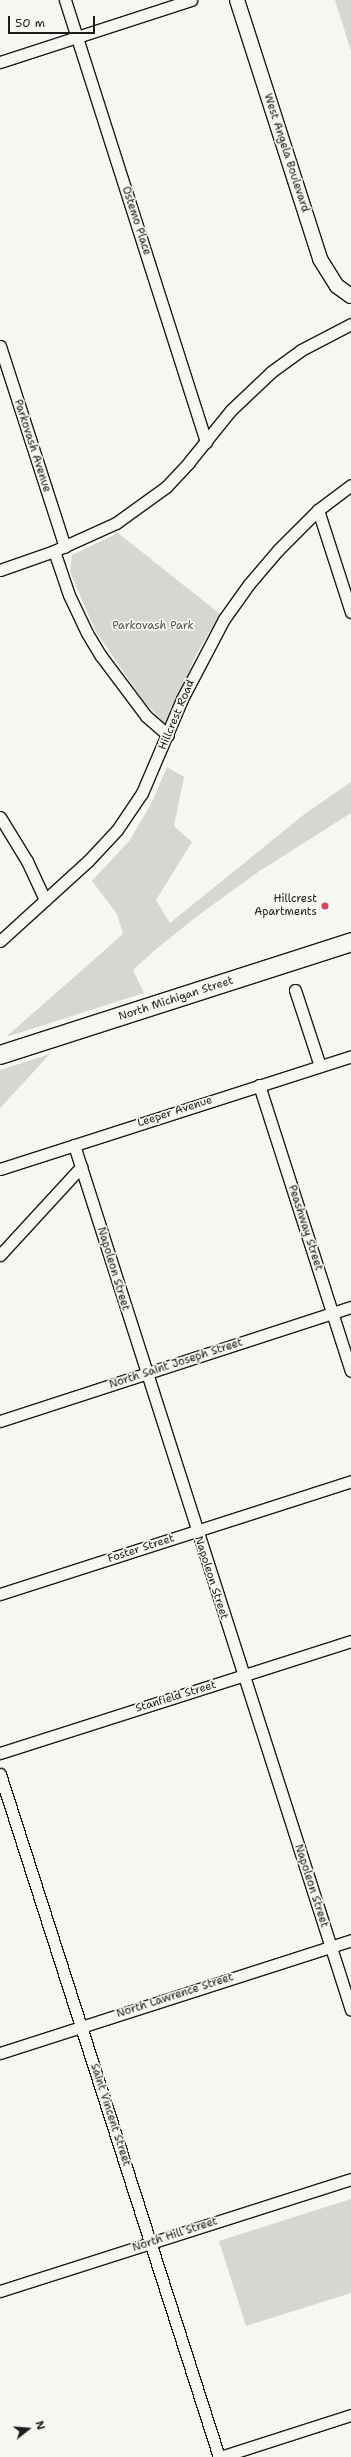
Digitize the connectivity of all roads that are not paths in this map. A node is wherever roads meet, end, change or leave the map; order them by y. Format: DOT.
graph roads {
  1 [pos="65,0"];
  2 [pos="191,0"];
  3 [pos="237,0"];
  4 [pos="77,37"];
  5 [pos="0,62"];
  6 [pos="351,296"];
  7 [pos="351,324"];
  8 [pos="0,346"];
  9 [pos="206,442"];
  10 [pos="351,485"];
  11 [pos="318,510"];
  12 [pos="65,547"];
  13 [pos="54,551"];
  14 [pos="0,570"];
  15 [pos="351,612"];
  16 [pos="168,735"];
  17 [pos="0,817"];
  18 [pos="45,900"];
  19 [pos="0,941"];
  20 [pos="351,942"];
  21 [pos="295,990"];
  22 [pos="0,1055"];
  23 [pos="351,1056"];
  24 [pos="320,1066"];
  25 [pos="259,1085"];
  26 [pos="74,1145"];
  27 [pos="81,1167"];
  28 [pos="0,1169"];
  29 [pos="0,1256"];
  30 [pos="351,1307"];
  31 [pos="332,1313"];
  32 [pos="351,1371"];
  33 [pos="146,1374"];
  34 [pos="0,1420"];
  35 [pos="351,1481"];
  36 [pos="196,1531"];
  37 [pos="0,1594"];
  38 [pos="351,1641"];
  39 [pos="242,1675"];
  40 [pos="0,1753"];
  41 [pos="0,1774"];
  42 [pos="351,1940"];
  43 [pos="331,1947"];
  44 [pos="351,2010"];
  45 [pos="81,2027"];
  46 [pos="0,2053"];
  47 [pos="351,2179"];
  48 [pos="150,2242"];
  49 [pos="0,2290"];
  50 [pos="351,2415"];
  51 [pos="220,2457"];
  1 -- 4 [label="street, Ostemo Place"];
  2 -- 4 [label="street"];
  3 -- 6 [label="street, West Angela Boulevard"];
  4 -- 5 [label="street"];
  4 -- 9 [label="street, Ostemo Place"];
  7 -- 9 [label="street"];
  8 -- 12 [label="street, Parkovash Avenue"];
  9 -- 12 [label="street"];
  10 -- 11 [label="street, Hillcrest Road"];
  11 -- 15 [label="street"];
  11 -- 16 [label="street, Hillcrest Road"];
  12 -- 13 [label="street"];
  13 -- 14 [label="street"];
  13 -- 16 [label="street"];
  16 -- 18 [label="street, Hillcrest Road"];
  17 -- 18 [label="street"];
  18 -- 19 [label="street, Hillcrest Road"];
  20 -- 22 [label="main road, North Michigan Street"];
  21 -- 24 [label="street"];
  23 -- 24 [label="street, Leeper Avenue"];
  24 -- 25 [label="street, Leeper Avenue"];
  25 -- 26 [label="street, Leeper Avenue"];
  25 -- 31 [label="street, Peashway Street"];
  26 -- 27 [label="street, Napoleon Street"];
  26 -- 28 [label="street, Leeper Avenue"];
  27 -- 29 [label="street"];
  27 -- 33 [label="street, Napoleon Street"];
  30 -- 31 [label="street, North Saint Joseph Street"];
  31 -- 32 [label="street, Peashway Street"];
  31 -- 33 [label="street, North Saint Joseph Street"];
  33 -- 34 [label="street, North Saint Joseph Street"];
  33 -- 36 [label="street, Napoleon Street"];
  35 -- 36 [label="street, Foster Street"];
  36 -- 37 [label="street, Foster Street"];
  36 -- 39 [label="street, Napoleon Street"];
  38 -- 39 [label="street, Stanfield Street"];
  39 -- 40 [label="street, Stanfield Street"];
  39 -- 43 [label="street, Napoleon Street"];
  41 -- 45 [label="street, Saint Vincent Street"];
  42 -- 43 [label="street, North Lawrence Street"];
  43 -- 44 [label="street, Napoleon Street"];
  43 -- 45 [label="street, North Lawrence Street"];
  45 -- 46 [label="street, North Lawrence Street"];
  45 -- 48 [label="street, Saint Vincent Street"];
  47 -- 48 [label="street, North Hill Street"];
  48 -- 49 [label="street, North Hill Street"];
  48 -- 51 [label="street, Saint Vincent Street"];
  50 -- 51 [label="street"];
}
